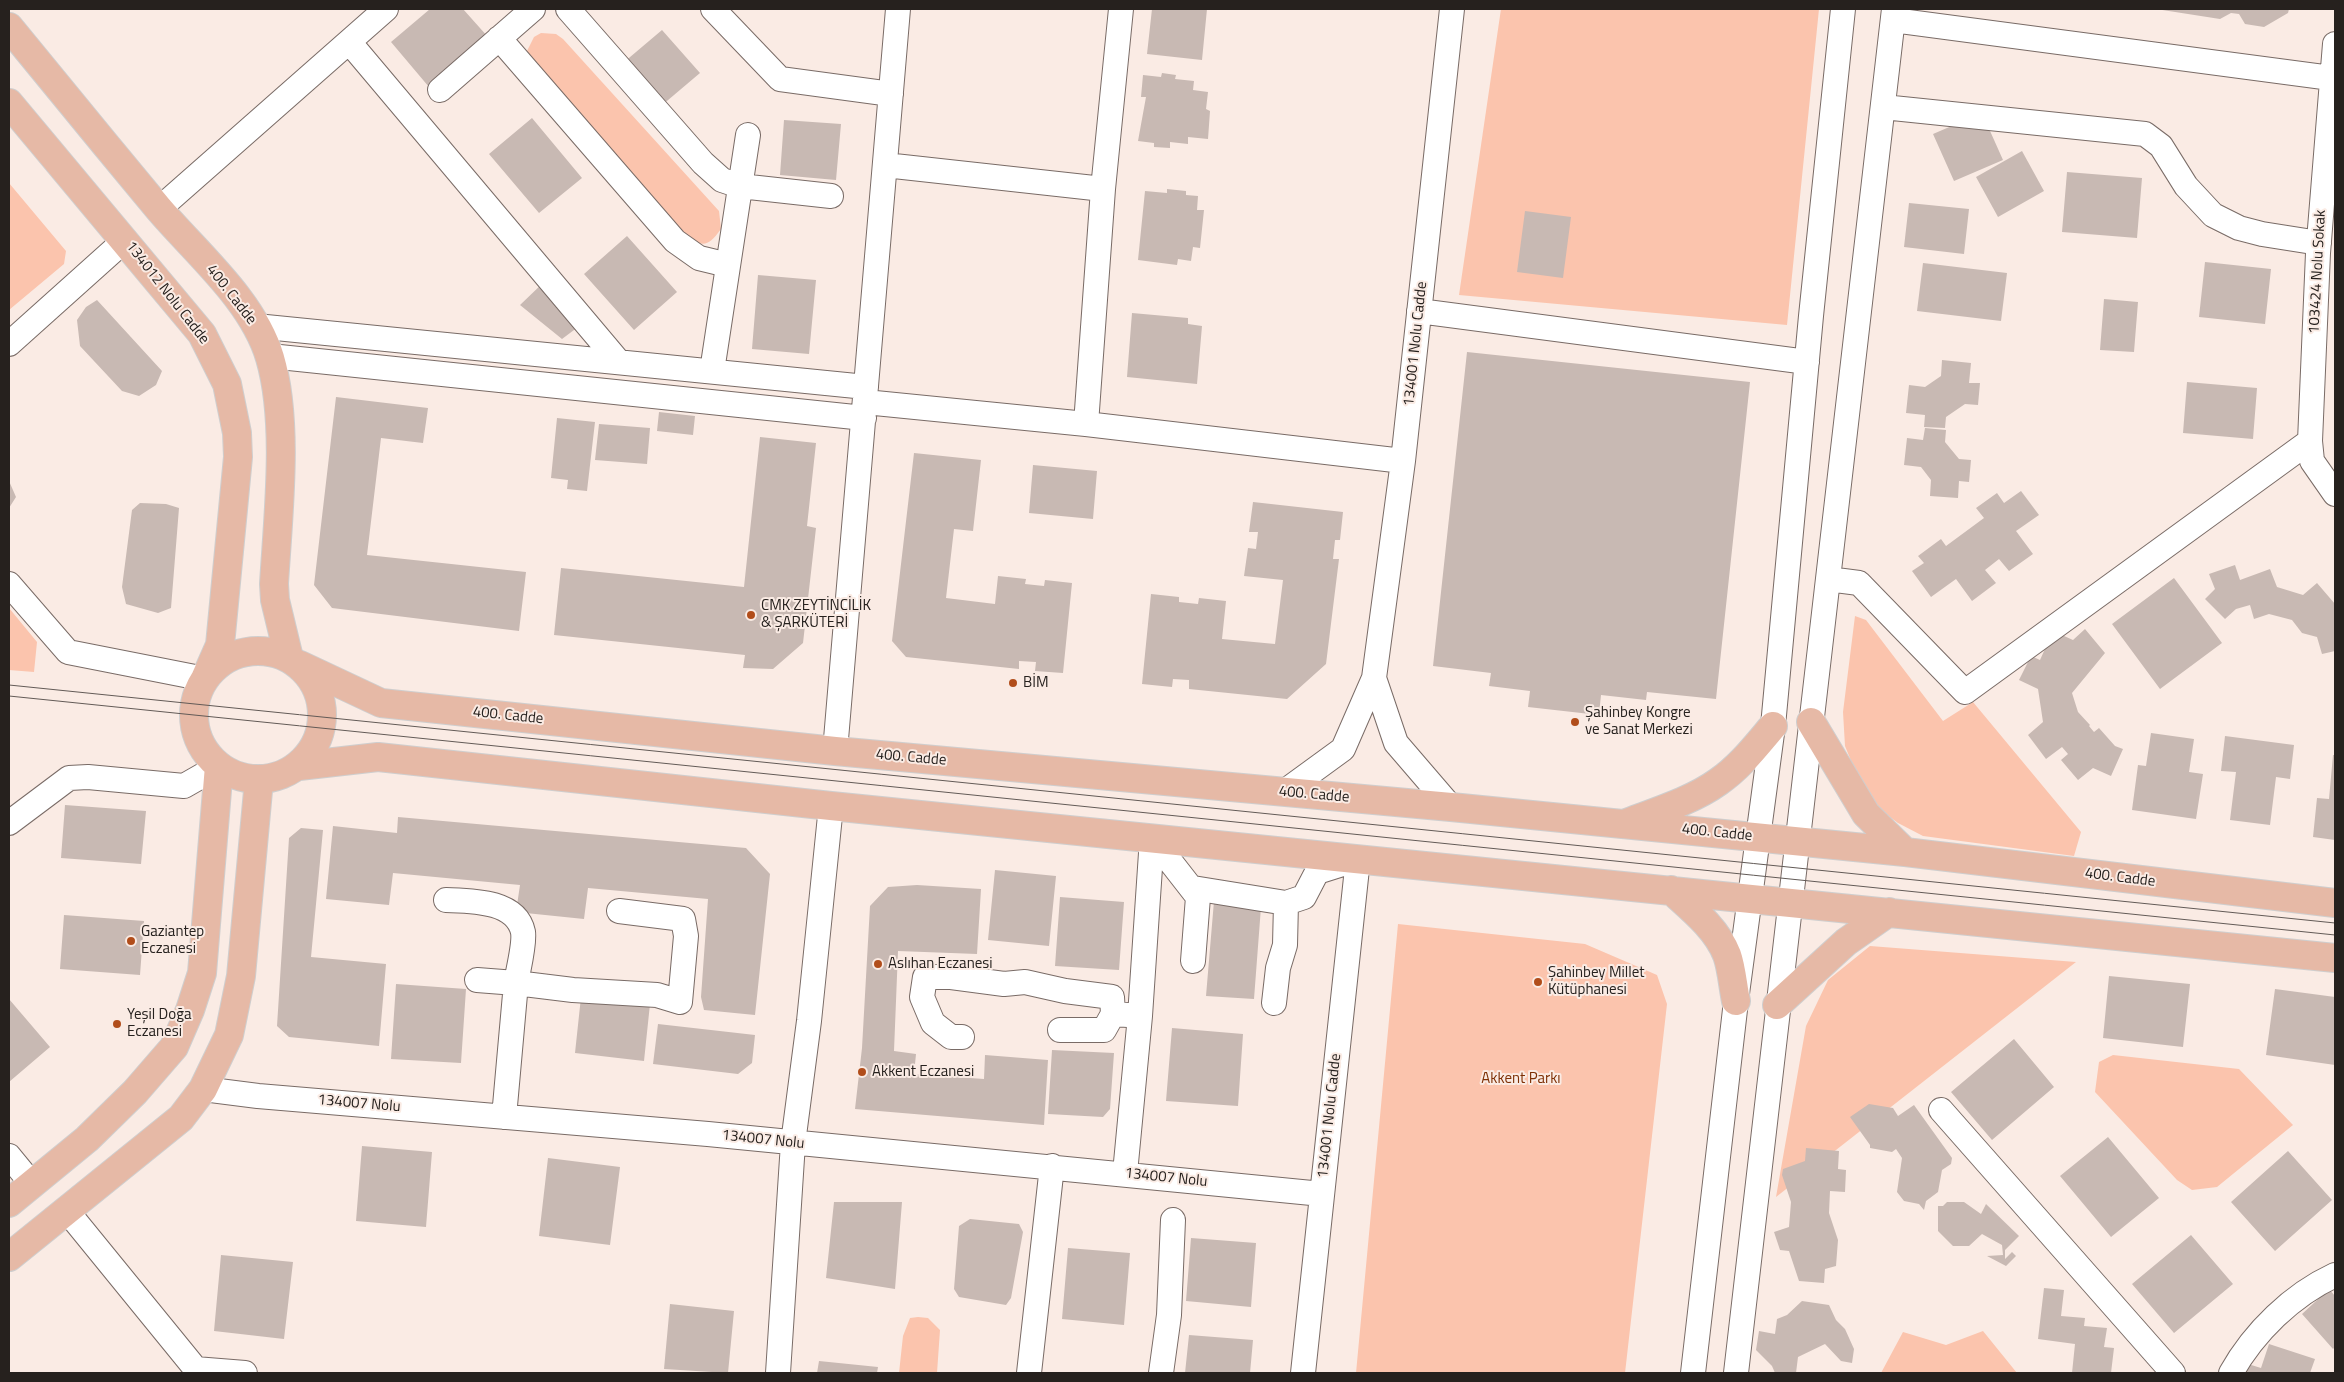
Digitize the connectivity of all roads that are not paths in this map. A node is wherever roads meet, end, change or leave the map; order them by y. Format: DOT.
graph roads {
  1 [pos="386,9"];
  2 [pos="533,9"];
  3 [pos="568,9"];
  4 [pos="713,9"];
  5 [pos="898,9"];
  6 [pos="1121,9"];
  7 [pos="1452,9"];
  8 [pos="1843,9"];
  9 [pos="1894,14"];
  10 [pos="9,26"];
  11 [pos="499,38"];
  12 [pos="350,43"];
  13 [pos="2335,44"];
  14 [pos="2331,78"];
  15 [pos="440,90"];
  16 [pos="891,94"];
  17 [pos="1883,107"];
  18 [pos="11,110"];
  19 [pos="748,135"];
  20 [pos="885,165"];
  21 [pos="740,186"];
  22 [pos="1103,189"];
  23 [pos="831,196"];
  24 [pos="159,209"];
  25 [pos="125,240"];
  26 [pos="2324,250"];
  27 [pos="728,265"];
  28 [pos="1419,311"];
  29 [pos="256,326"];
  30 [pos="9,344"];
  31 [pos="270,356"];
  32 [pos="618,361"];
  33 [pos="1807,362"];
  34 [pos="712,371"];
  35 [pos="865,403"];
  36 [pos="1086,424"];
  37 [pos="2310,442"];
  38 [pos="1403,461"];
  39 [pos="2335,494"];
  40 [pos="1828,579"];
  41 [pos="9,584"];
  42 [pos="294,662"];
  43 [pos="1374,678"];
  44 [pos="205,679"];
  45 [pos="1811,722"];
  46 [pos="1773,726"];
  47 [pos="835,751"];
  48 [pos="219,766"];
  49 [pos="299,766"];
  50 [pos="259,780"];
  51 [pos="1284,792"];
  52 [pos="831,806"];
  53 [pos="1451,806"];
  54 [pos="9,823"];
  55 [pos="1624,824"];
  56 [pos="1152,838"];
  57 [pos="1759,838"];
  58 [pos="1799,842"];
  59 [pos="1905,852"];
  60 [pos="1358,859"];
  61 [pos="1193,888"];
  62 [pos="1671,890"];
  63 [pos="1750,898"];
  64 [pos="446,900"];
  65 [pos="1791,902"];
  66 [pos="1286,903"];
  67 [pos="2335,903"];
  68 [pos="619,911"];
  69 [pos="1889,912"];
  70 [pos="2335,958"];
  71 [pos="1193,961"];
  72 [pos="477,980"];
  73 [pos="516,983"];
  74 [pos="1736,1001"];
  75 [pos="1274,1002"];
  76 [pos="1777,1005"];
  77 [pos="1113,1014"];
  78 [pos="1140,1016"];
  79 [pos="1060,1030"];
  80 [pos="962,1037"];
  81 [pos="204,1089"];
  82 [pos="1941,1110"];
  83 [pos="504,1117"];
  84 [pos="792,1143"];
  85 [pos="9,1156"];
  86 [pos="1052,1166"];
  87 [pos="1125,1173"];
  88 [pos="32,1184"];
  89 [pos="1322,1194"];
  90 [pos="9,1203"];
  91 [pos="66,1210"];
  92 [pos="1173,1220"];
  93 [pos="9,1257"];
  94 [pos="2335,1275"];
  95 [pos="197,1371"];
  96 [pos="245,1373"];
  97 [pos="778,1373"];
  98 [pos="1029,1373"];
  99 [pos="1161,1373"];
  100 [pos="1303,1373"];
  101 [pos="1693,1373"];
  102 [pos="1736,1373"];
  103 [pos="2173,1373"];
  104 [pos="2231,1373"];
  1 -- 12 [label="street"];
  2 -- 11 [label="street"];
  3 -- 21 [label="street"];
  4 -- 16 [label="street"];
  5 -- 16 [label="street"];
  6 -- 22 [label="street"];
  7 -- 28 [label="street, 134001 Nolu Cadde"];
  8 -- 33 [label="street"];
  9 -- 14 [label="street"];
  9 -- 17 [label="street"];
  10 -- 24 [label="main road, 400. Cadde"];
  11 -- 15 [label="street"];
  11 -- 27 [label="street"];
  12 -- 24 [label="street"];
  12 -- 32 [label="street"];
  13 -- 14 [label="street, 103424 Nolu Sokak"];
  14 -- 26 [label="street, 103424 Nolu Sokak"];
  16 -- 20 [label="street"];
  17 -- 26 [label="street"];
  17 -- 40 [label="street"];
  18 -- 25 [label="main road, 134012 Nolu Cadde"];
  19 -- 21 [label="street"];
  20 -- 22 [label="street"];
  20 -- 35 [label="street"];
  21 -- 23 [label="street"];
  21 -- 27 [label="street"];
  22 -- 36 [label="street"];
  24 -- 29 [label="main road, 400. Cadde"];
  25 -- 30 [label="street"];
  25 -- 44 [label="main road, 134012 Nolu Cadde"];
  26 -- 37 [label="street, 103424 Nolu Sokak"];
  27 -- 34 [label="street"];
  28 -- 33 [label="street"];
  28 -- 38 [label="street, 134001 Nolu Cadde"];
  29 -- 31 [label="main road, 400. Cadde"];
  29 -- 32 [label="street"];
  31 -- 35 [label="street"];
  31 -- 42 [label="main road, 400. Cadde"];
  32 -- 34 [label="street"];
  33 -- 46 [label="street"];
  34 -- 35 [label="street"];
  35 -- 36 [label="street"];
  35 -- 47 [label="street"];
  36 -- 38 [label="street"];
  37 -- 39 [label="street, 103424 Nolu Sokak"];
  37 -- 40 [label="street"];
  38 -- 43 [label="street, 134001 Nolu Cadde"];
  40 -- 45 [label="street"];
  41 -- 44 [label="street"];
  42 -- 44 [label="main road"];
  42 -- 47 [label="main road, 400. Cadde"];
  42 -- 49 [label="main road"];
  43 -- 51 [label="street, 134001 Nolu Cadde"];
  43 -- 53 [label="street, 134001 Nolu Cadde"];
  44 -- 48 [label="main road"];
  45 -- 58 [label="street"];
  45 -- 59 [label="main road"];
  46 -- 55 [label="main road"];
  46 -- 57 [label="street"];
  47 -- 51 [label="main road, 400. Cadde"];
  48 -- 50 [label="main road"];
  48 -- 54 [label="street"];
  48 -- 88 [label="main road"];
  49 -- 50 [label="main road"];
  49 -- 52 [label="main road"];
  50 -- 81 [label="main road"];
  51 -- 53 [label="main road, 400. Cadde"];
  52 -- 56 [label="main road"];
  52 -- 84 [label="street"];
  53 -- 55 [label="main road, 400. Cadde"];
  55 -- 57 [label="main road, 400. Cadde"];
  56 -- 60 [label="main road"];
  56 -- 61 [label="street"];
  56 -- 78 [label="street"];
  57 -- 58 [label="main road, 400. Cadde"];
  57 -- 63 [label="street"];
  58 -- 59 [label="main road, 400. Cadde"];
  58 -- 65 [label="street"];
  59 -- 67 [label="main road, 400. Cadde"];
  60 -- 62 [label="main road"];
  60 -- 66 [label="street"];
  60 -- 89 [label="street, 134001 Nolu Cadde"];
  61 -- 66 [label="street"];
  61 -- 71 [label="street"];
  62 -- 63 [label="main road"];
  62 -- 74 [label="main road"];
  63 -- 65 [label="main road"];
  63 -- 74 [label="street"];
  64 -- 73 [label="street"];
  65 -- 69 [label="main road"];
  65 -- 76 [label="street"];
  66 -- 75 [label="street"];
  68 -- 73 [label="street"];
  69 -- 70 [label="main road"];
  69 -- 76 [label="main road"];
  72 -- 73 [label="street"];
  73 -- 83 [label="street"];
  74 -- 101 [label="street"];
  76 -- 102 [label="street"];
  77 -- 78 [label="street"];
  77 -- 79 [label="street"];
  77 -- 80 [label="street"];
  78 -- 87 [label="street"];
  81 -- 83 [label="street, 134007 Nolu"];
  81 -- 91 [label="main road"];
  82 -- 103 [label="street"];
  83 -- 84 [label="street, 134007 Nolu"];
  84 -- 86 [label="street, 134007 Nolu"];
  84 -- 97 [label="street"];
  85 -- 88 [label="street"];
  86 -- 87 [label="street, 134007 Nolu"];
  86 -- 98 [label="street"];
  87 -- 89 [label="street, 134007 Nolu"];
  88 -- 90 [label="main road"];
  89 -- 100 [label="street, 134001 Nolu Cadde"];
  91 -- 93 [label="main road"];
  91 -- 95 [label="street"];
  92 -- 99 [label="street"];
  94 -- 104 [label="street"];
  95 -- 96 [label="street"];
}
